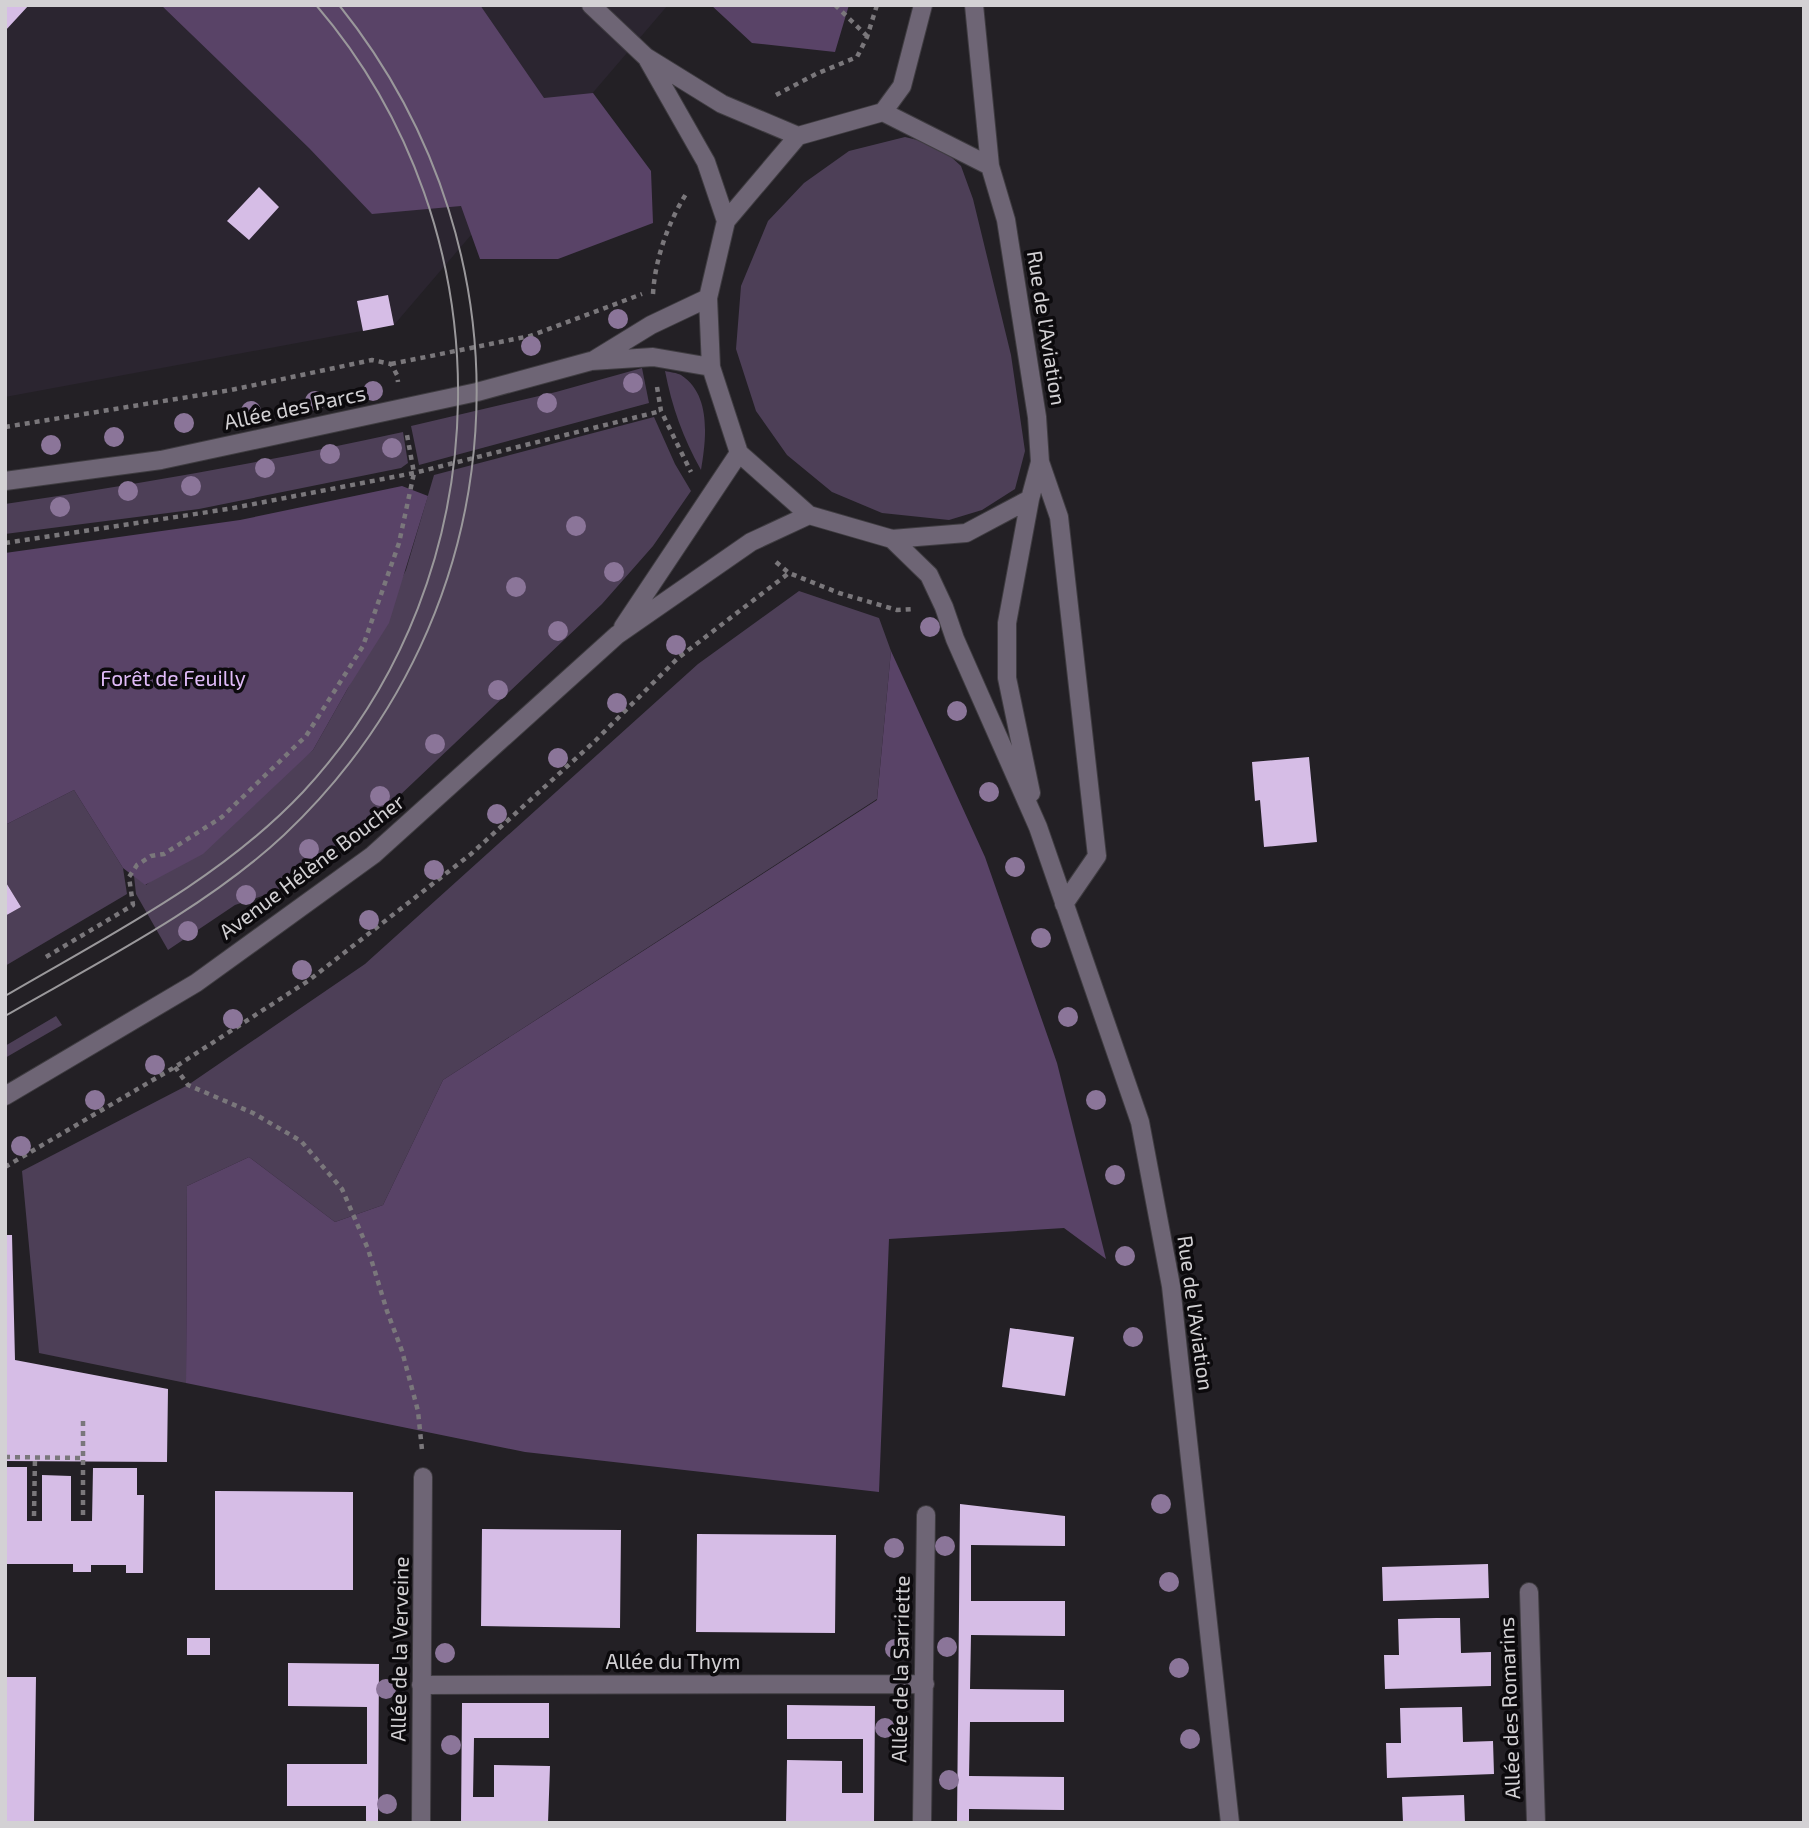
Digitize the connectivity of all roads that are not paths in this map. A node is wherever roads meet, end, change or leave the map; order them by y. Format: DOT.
graph roads {
  1 [pos="592,5"];
  2 [pos="923,5"];
  3 [pos="974,5"];
  4 [pos="646,57"];
  5 [pos="883,112"];
  6 [pos="798,136"];
  7 [pos="990,166"];
  8 [pos="726,221"];
  9 [pos="708,298"];
  10 [pos="591,361"];
  11 [pos="711,367"];
  12 [pos="739,453"];
  13 [pos="1040,462"];
  14 [pos="5,481"];
  15 [pos="1030,499"];
  16 [pos="809,515"];
  17 [pos="892,539"];
  18 [pos="617,635"];
  19 [pos="1038,827"];
  20 [pos="1065,904"];
  21 [pos="5,1096"];
  22 [pos="424,1477"];
  23 [pos="926,1516"];
  24 [pos="1529,1592"];
  25 [pos="925,1684"];
  26 [pos="421,1685"];
  27 [pos="421,1823"];
  28 [pos="922,1823"];
  29 [pos="1230,1823"];
  30 [pos="1536,1823"];
  1 -- 4 [label="street"];
  2 -- 5 [label="street"];
  3 -- 7 [label="street, Rue de l'Aviation"];
  4 -- 6 [label="street"];
  4 -- 8 [label="street"];
  5 -- 6 [label="street"];
  5 -- 7 [label="street"];
  6 -- 8 [label="street"];
  7 -- 13 [label="street, Rue de l'Aviation"];
  8 -- 9 [label="street"];
  9 -- 10 [label="street, Allée des Parcs"];
  9 -- 11 [label="street"];
  10 -- 11 [label="street, Allée des Parcs"];
  10 -- 14 [label="street, Allée des Parcs"];
  11 -- 12 [label="street"];
  12 -- 16 [label="street, Rue de l'Aviation"];
  12 -- 18 [label="street, Avenue Hélène Boucher"];
  13 -- 15 [label="street, Rue de l'Aviation"];
  13 -- 20 [label="street"];
  15 -- 17 [label="street, Rue de l'Aviation"];
  15 -- 19 [label="street, Rue de l'Aviation"];
  16 -- 17 [label="street, Rue de l'Aviation"];
  16 -- 18 [label="street, Avenue Hélène Boucher"];
  17 -- 19 [label="street, Rue de l'Aviation"];
  18 -- 21 [label="street, Avenue Hélène Boucher"];
  19 -- 20 [label="street, Rue de l'Aviation"];
  20 -- 29 [label="street, Rue de l'Aviation"];
  22 -- 26 [label="street, Allée de la Verveine"];
  23 -- 25 [label="street, Allée de la Sarriette"];
  24 -- 30 [label="street, Allée des Romarins"];
  25 -- 26 [label="street, Allée du Thym"];
  25 -- 28 [label="street, Allée de la Sarriette"];
  26 -- 27 [label="street, Allée de la Verveine"];
}
